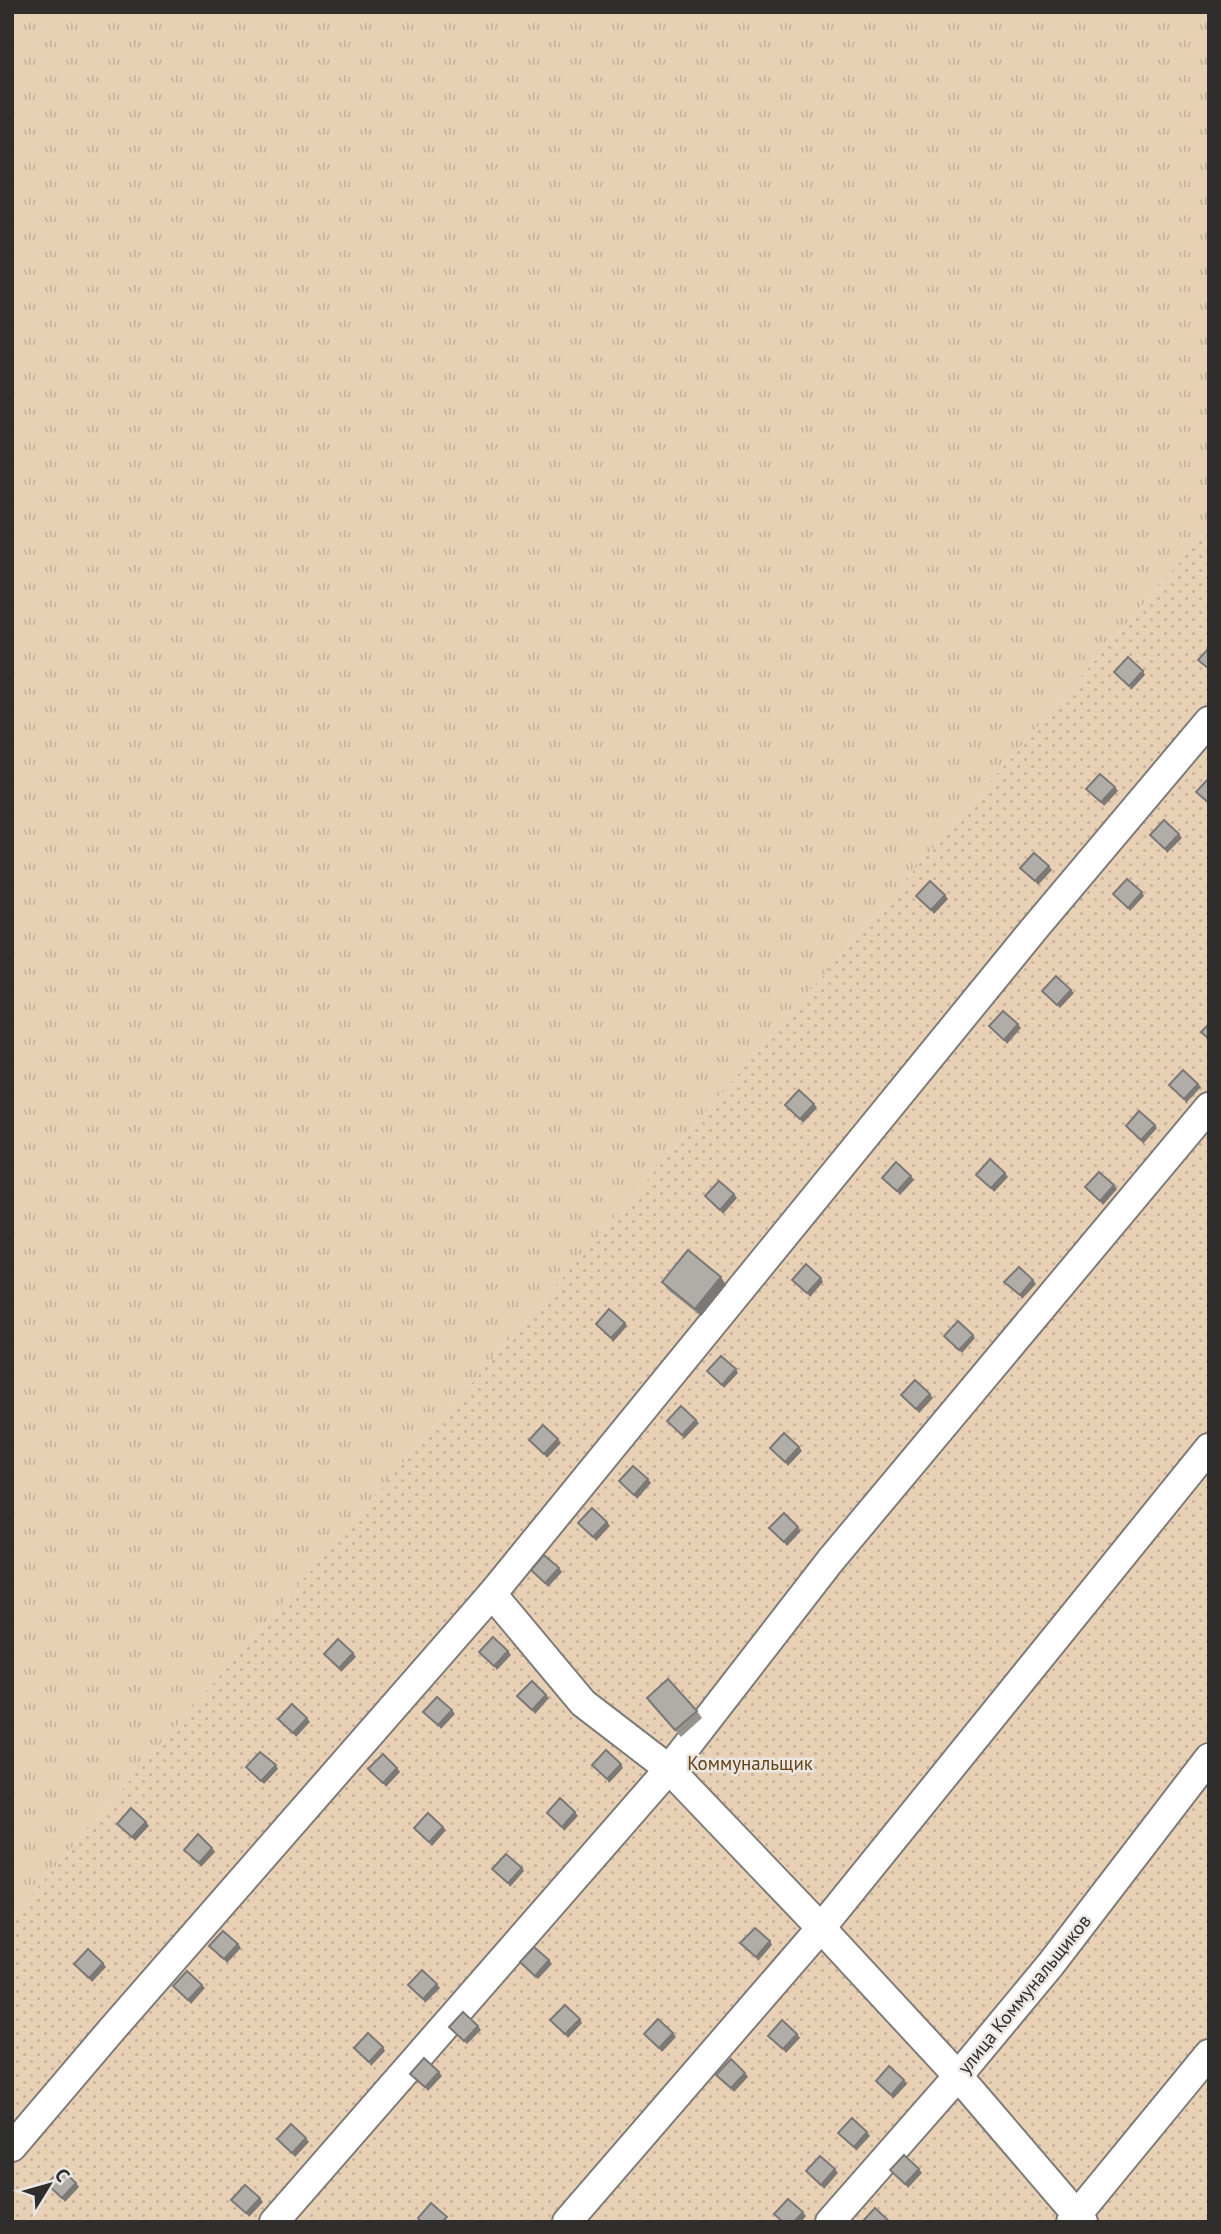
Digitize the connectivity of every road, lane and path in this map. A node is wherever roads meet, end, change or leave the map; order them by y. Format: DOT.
graph roads {
  1 [pos="1209,720"];
  2 [pos="1209,1107"];
  3 [pos="1209,1448"];
  4 [pos="492,1594"];
  5 [pos="1209,1758"];
  6 [pos="669,1769"];
  7 [pos="821,1928"];
  8 [pos="1209,2053"];
  9 [pos="958,2076"];
  10 [pos="12,2147"];
  11 [pos="1077,2220"];
  12 [pos="274,2222"];
  13 [pos="568,2222"];
  14 [pos="830,2222"];
  1 -- 4 [label="street"];
  2 -- 6 [label="street"];
  3 -- 7 [label="street"];
  4 -- 6 [label="street"];
  4 -- 10 [label="street"];
  5 -- 9 [label="street, улица Коммунальщиков"];
  6 -- 7 [label="street"];
  6 -- 12 [label="street"];
  7 -- 9 [label="street"];
  7 -- 13 [label="street"];
  8 -- 11 [label="street"];
  9 -- 11 [label="street"];
  9 -- 14 [label="street, улица Коммунальщиков"];
}
